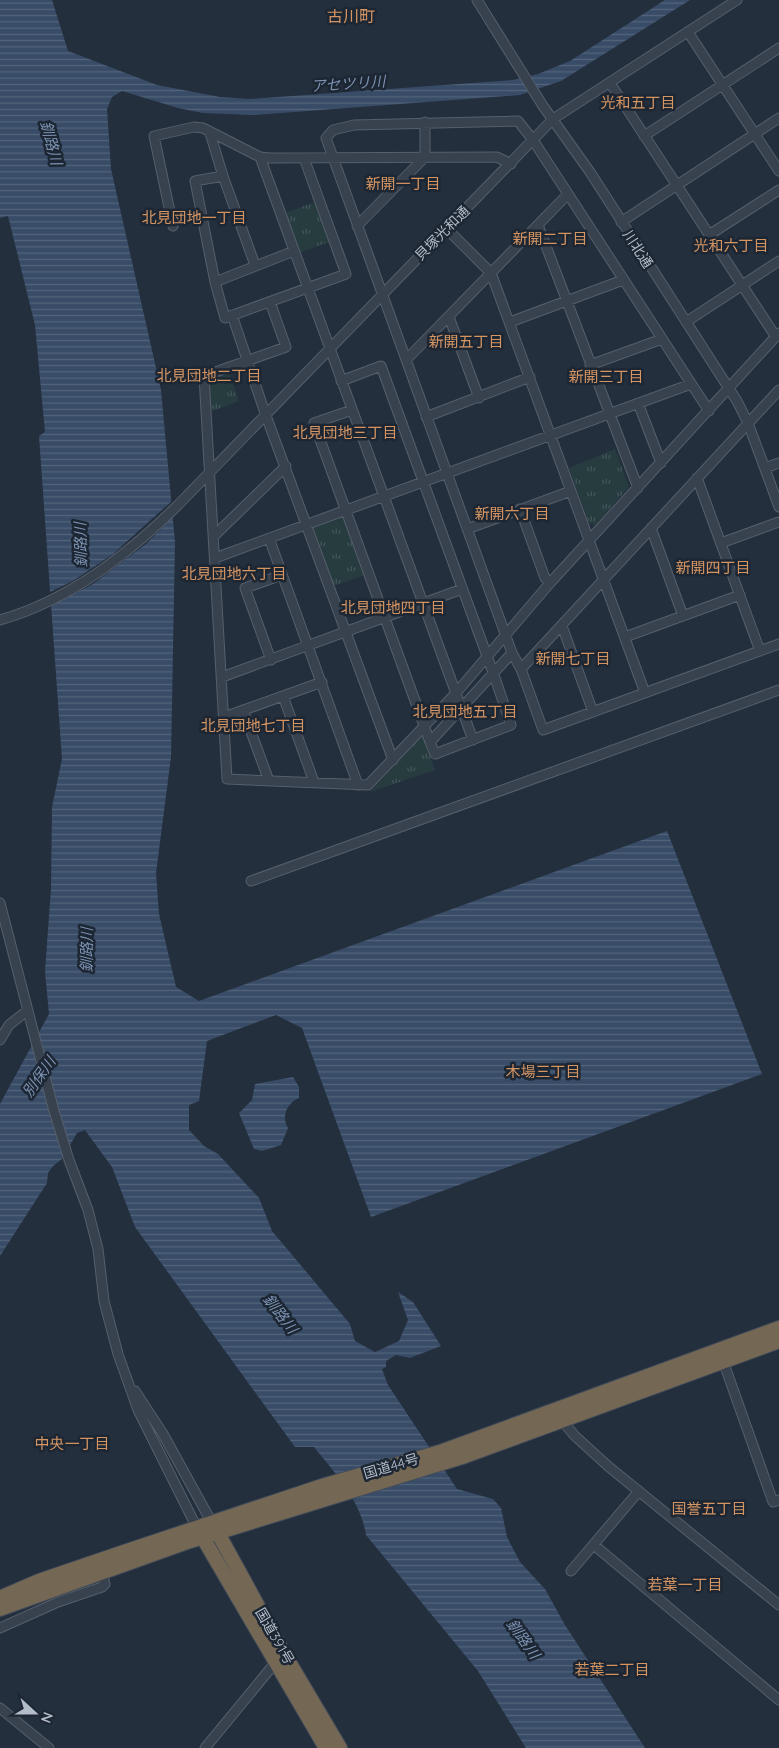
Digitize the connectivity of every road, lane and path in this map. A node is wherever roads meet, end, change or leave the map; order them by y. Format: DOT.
graph roads {
  1 [pos="476,0"];
  2 [pos="737,0"];
  3 [pos="688,32"];
  4 [pos="779,48"];
  5 [pos="610,83"];
  6 [pos="722,84"];
  7 [pos="554,118"];
  8 [pos="779,118"];
  9 [pos="426,122"];
  10 [pos="210,133"];
  11 [pos="755,133"];
  12 [pos="644,136"];
  13 [pos="533,140"];
  14 [pos="260,157"];
  15 [pos="425,157"];
  16 [pos="304,158"];
  17 [pos="332,158"];
  18 [pos="510,164"];
  19 [pos="779,171"];
  20 [pos="223,176"];
  21 [pos="676,186"];
  22 [pos="779,190"];
  23 [pos="567,195"];
  24 [pos="621,222"];
  25 [pos="538,225"];
  26 [pos="173,226"];
  27 [pos="358,226"];
  28 [pos="446,229"];
  29 [pos="709,235"];
  30 [pos="294,251"];
  31 [pos="779,261"];
  32 [pos="255,265"];
  33 [pos="491,273"];
  34 [pos="623,280"];
  35 [pos="215,282"];
  36 [pos="741,286"];
  37 [pos="307,288"];
  38 [pos="382,294"];
  39 [pos="567,301"];
  40 [pos="270,302"];
  41 [pos="232,315"];
  42 [pos="448,317"];
  43 [pos="510,322"];
  44 [pos="686,322"];
  45 [pos="777,335"];
  46 [pos="662,339"];
  47 [pos="329,348"];
  48 [pos="406,360"];
  49 [pos="247,361"];
  50 [pos="590,365"];
  51 [pos="530,377"];
  52 [pos="342,382"];
  53 [pos="692,384"];
  54 [pos="728,388"];
  55 [pos="779,390"];
  56 [pos="479,398"];
  57 [pos="638,403"];
  58 [pos="352,410"];
  59 [pos="710,412"];
  60 [pos="265,413"];
  61 [pos="609,413"];
  62 [pos="426,417"];
  63 [pos="748,423"];
  64 [pos="550,435"];
  65 [pos="661,463"];
  66 [pos="779,463"];
  67 [pos="286,466"];
  68 [pos="765,468"];
  69 [pos="210,471"];
  70 [pos="446,473"];
  71 [pos="697,478"];
  72 [pos="422,482"];
  73 [pos="638,488"];
  74 [pos="571,491"];
  75 [pos="384,496"];
  76 [pos="779,507"];
  77 [pos="520,509"];
  78 [pos="345,510"];
  79 [pos="779,522"];
  80 [pos="307,525"];
  81 [pos="651,528"];
  82 [pos="467,529"];
  83 [pos="214,536"];
  84 [pos="269,538"];
  85 [pos="590,540"];
  86 [pos="721,543"];
  87 [pos="215,558"];
  88 [pos="282,575"];
  89 [pos="603,579"];
  90 [pos="550,583"];
  91 [pos="462,589"];
  92 [pos="740,595"];
  93 [pos="423,604"];
  94 [pos="682,616"];
  95 [pos="385,619"];
  96 [pos="0,620"];
  97 [pos="562,626"];
  98 [pos="347,632"];
  99 [pos="506,634"];
  100 [pos="625,637"];
  101 [pos="779,644"];
  102 [pos="309,646"];
  103 [pos="760,650"];
  104 [pos="512,653"];
  105 [pos="487,658"];
  106 [pos="271,660"];
  107 [pos="521,669"];
  108 [pos="494,675"];
  109 [pos="222,677"];
  110 [pos="322,682"];
  111 [pos="779,690"];
  112 [pos="456,693"];
  113 [pos="645,693"];
  114 [pos="283,696"];
  115 [pos="462,708"];
  116 [pos="243,710"];
  117 [pos="593,712"];
  118 [pos="224,717"];
  119 [pos="424,727"];
  120 [pos="473,740"];
  121 [pos="430,742"];
  122 [pos="393,760"];
  123 [pos="269,781"];
  124 [pos="314,782"];
  125 [pos="358,785"];
  126 [pos="251,881"];
  127 [pos="0,903"];
  128 [pos="28,1010"];
  129 [pos="0,1040"];
  130 [pos="779,1328"];
  131 [pos="779,1341"];
  132 [pos="721,1356"];
  133 [pos="125,1376"];
  134 [pos="559,1416"];
  135 [pos="639,1491"];
  136 [pos="779,1500"];
  137 [pos="215,1528"];
  138 [pos="200,1532"];
  139 [pos="594,1545"];
  140 [pos="99,1566"];
  141 [pos="571,1571"];
  142 [pos="0,1598"];
  143 [pos="779,1605"];
  144 [pos="0,1609"];
  145 [pos="0,1628"];
  146 [pos="275,1663"];
  147 [pos="779,1700"];
  148 [pos="0,1708"];
  149 [pos="49,1748"];
  150 [pos="205,1748"];
  151 [pos="326,1748"];
  152 [pos="340,1748"];
  1 -- 7 [label="street, 川北通"];
  2 -- 3 [label="street, 貝塚光和通"];
  3 -- 5 [label="street, 貝塚光和通"];
  3 -- 6 [label="street"];
  4 -- 6 [label="street"];
  5 -- 7 [label="street, 貝塚光和通"];
  5 -- 12 [label="street"];
  6 -- 11 [label="street"];
  6 -- 12 [label="street"];
  7 -- 13 [label="street, 貝塚光和通"];
  7 -- 24 [label="street, 川北通"];
  8 -- 11 [label="street"];
  9 -- 13 [label="street"];
  9 -- 15 [label="street"];
  9 -- 17 [label="street"];
  10 -- 14 [label="street"];
  10 -- 20 [label="street"];
  10 -- 26 [label="street"];
  11 -- 19 [label="street"];
  11 -- 21 [label="street"];
  12 -- 21 [label="street"];
  13 -- 18 [label="street, 貝塚光和通"];
  13 -- 23 [label="street"];
  14 -- 16 [label="street"];
  14 -- 30 [label="street"];
  15 -- 17 [label="street"];
  15 -- 18 [label="street"];
  15 -- 27 [label="street"];
  16 -- 17 [label="street"];
  16 -- 37 [label="street"];
  17 -- 27 [label="street"];
  18 -- 28 [label="street, 貝塚光和通"];
  20 -- 32 [label="street"];
  20 -- 35 [label="street"];
  21 -- 24 [label="street"];
  21 -- 29 [label="street"];
  22 -- 29 [label="street"];
  23 -- 25 [label="street"];
  23 -- 34 [label="street"];
  24 -- 44 [label="street, 川北通"];
  25 -- 33 [label="street"];
  25 -- 39 [label="street"];
  27 -- 38 [label="street"];
  28 -- 33 [label="street"];
  28 -- 38 [label="street, 貝塚光和通"];
  29 -- 36 [label="street"];
  30 -- 32 [label="street"];
  30 -- 37 [label="street"];
  31 -- 36 [label="street"];
  32 -- 35 [label="street"];
  33 -- 42 [label="street"];
  33 -- 43 [label="street"];
  34 -- 39 [label="street"];
  34 -- 46 [label="street"];
  35 -- 41 [label="street"];
  36 -- 44 [label="street"];
  36 -- 45 [label="street"];
  37 -- 40 [label="street"];
  37 -- 47 [label="street"];
  38 -- 47 [label="street, 貝塚光和通"];
  38 -- 48 [label="street"];
  39 -- 43 [label="street"];
  39 -- 50 [label="street"];
  40 -- 41 [label="street"];
  40 -- 49 [label="street"];
  41 -- 49 [label="street"];
  42 -- 48 [label="street"];
  42 -- 56 [label="street"];
  43 -- 51 [label="street"];
  44 -- 54 [label="street, 川北通"];
  45 -- 54 [label="street"];
  46 -- 50 [label="street"];
  46 -- 53 [label="street"];
  47 -- 52 [label="street"];
  47 -- 60 [label="street, 貝塚光和通"];
  48 -- 62 [label="street"];
  49 -- 60 [label="street"];
  49 -- 69 [label="street"];
  50 -- 61 [label="street"];
  51 -- 56 [label="street"];
  51 -- 64 [label="street"];
  52 -- 58 [label="street"];
  52 -- 72 [label="street"];
  53 -- 57 [label="street"];
  53 -- 59 [label="street"];
  54 -- 59 [label="street"];
  54 -- 63 [label="street, 川北通"];
  55 -- 63 [label="street"];
  56 -- 62 [label="street"];
  57 -- 61 [label="street"];
  57 -- 65 [label="street"];
  58 -- 75 [label="street"];
  58 -- 78 [label="street"];
  59 -- 65 [label="street"];
  60 -- 67 [label="street"];
  60 -- 69 [label="street, 貝塚光和通"];
  61 -- 64 [label="street"];
  61 -- 73 [label="street"];
  62 -- 70 [label="street"];
  63 -- 68 [label="street, 川北通"];
  63 -- 71 [label="street"];
  64 -- 70 [label="street"];
  64 -- 74 [label="street"];
  65 -- 73 [label="street"];
  66 -- 68 [label="street"];
  67 -- 80 [label="street"];
  67 -- 83 [label="street"];
  68 -- 76 [label="street, 川北通"];
  69 -- 83 [label="street"];
  69 -- 96 [label="street, 貝塚光和通"];
  70 -- 72 [label="street"];
  70 -- 82 [label="street"];
  71 -- 81 [label="street"];
  71 -- 86 [label="street"];
  72 -- 75 [label="street"];
  72 -- 91 [label="street"];
  73 -- 85 [label="street"];
  74 -- 77 [label="street"];
  74 -- 85 [label="street"];
  75 -- 78 [label="street"];
  75 -- 93 [label="street"];
  77 -- 82 [label="street"];
  77 -- 90 [label="street"];
  78 -- 80 [label="street"];
  78 -- 95 [label="street"];
  79 -- 86 [label="street"];
  80 -- 84 [label="street"];
  80 -- 98 [label="street"];
  81 -- 89 [label="street"];
  81 -- 94 [label="street"];
  82 -- 99 [label="street"];
  83 -- 87 [label="street"];
  84 -- 87 [label="street"];
  84 -- 88 [label="street"];
  85 -- 89 [label="street"];
  85 -- 90 [label="street"];
  86 -- 92 [label="street"];
  87 -- 109 [label="street"];
  88 -- 102 [label="street"];
  88 -- 106 [label="street"];
  89 -- 97 [label="street"];
  89 -- 100 [label="street"];
  90 -- 99 [label="street"];
  91 -- 93 [label="street"];
  91 -- 105 [label="street"];
  92 -- 94 [label="street"];
  92 -- 103 [label="street"];
  93 -- 95 [label="street"];
  93 -- 112 [label="street"];
  94 -- 100 [label="street"];
  95 -- 98 [label="street"];
  95 -- 119 [label="street"];
  97 -- 107 [label="street"];
  97 -- 117 [label="street"];
  98 -- 102 [label="street"];
  98 -- 122 [label="street"];
  99 -- 104 [label="street"];
  99 -- 105 [label="street"];
  100 -- 113 [label="street"];
  101 -- 103 [label="street"];
  102 -- 106 [label="street"];
  102 -- 110 [label="street"];
  103 -- 113 [label="street"];
  104 -- 107 [label="street"];
  104 -- 108 [label="street"];
  105 -- 108 [label="street"];
  105 -- 112 [label="street"];
  106 -- 109 [label="street"];
  107 -- 117 [label="street"];
  108 -- 115 [label="street"];
  108 -- 120 [label="street"];
  109 -- 118 [label="street"];
  110 -- 114 [label="street"];
  110 -- 125 [label="street"];
  111 -- 126 [label="street"];
  112 -- 115 [label="street"];
  112 -- 119 [label="street"];
  113 -- 117 [label="street"];
  114 -- 116 [label="street"];
  114 -- 124 [label="street"];
  115 -- 120 [label="street"];
  115 -- 121 [label="street"];
  116 -- 118 [label="street"];
  116 -- 123 [label="street"];
  118 -- 123 [label="street"];
  119 -- 121 [label="street"];
  119 -- 122 [label="street"];
  120 -- 121 [label="street"];
  122 -- 125 [label="street"];
  123 -- 124 [label="street"];
  124 -- 125 [label="street"];
  127 -- 128 [label="street"];
  128 -- 129 [label="street"];
  128 -- 133 [label="street"];
  130 -- 132 [label="highway, 国道44号"];
  131 -- 132 [label="highway, 国道44号"];
  132 -- 134 [label="highway, 国道44号"];
  132 -- 136 [label="street"];
  133 -- 137 [label="street"];
  133 -- 138 [label="street"];
  134 -- 135 [label="street"];
  134 -- 137 [label="highway, 国道44号"];
  135 -- 139 [label="street"];
  135 -- 143 [label="street"];
  137 -- 138 [label="highway, 国道44号"];
  137 -- 152 [label="highway, 国道391号"];
  138 -- 140 [label="highway, 国道44号"];
  138 -- 146 [label="highway, 国道391号"];
  139 -- 141 [label="street"];
  139 -- 147 [label="street"];
  140 -- 142 [label="highway, 国道44号"];
  140 -- 144 [label="highway, 国道44号"];
  140 -- 145 [label="street"];
  146 -- 150 [label="street"];
  146 -- 151 [label="highway, 国道391号"];
  148 -- 149 [label="street"];
}
